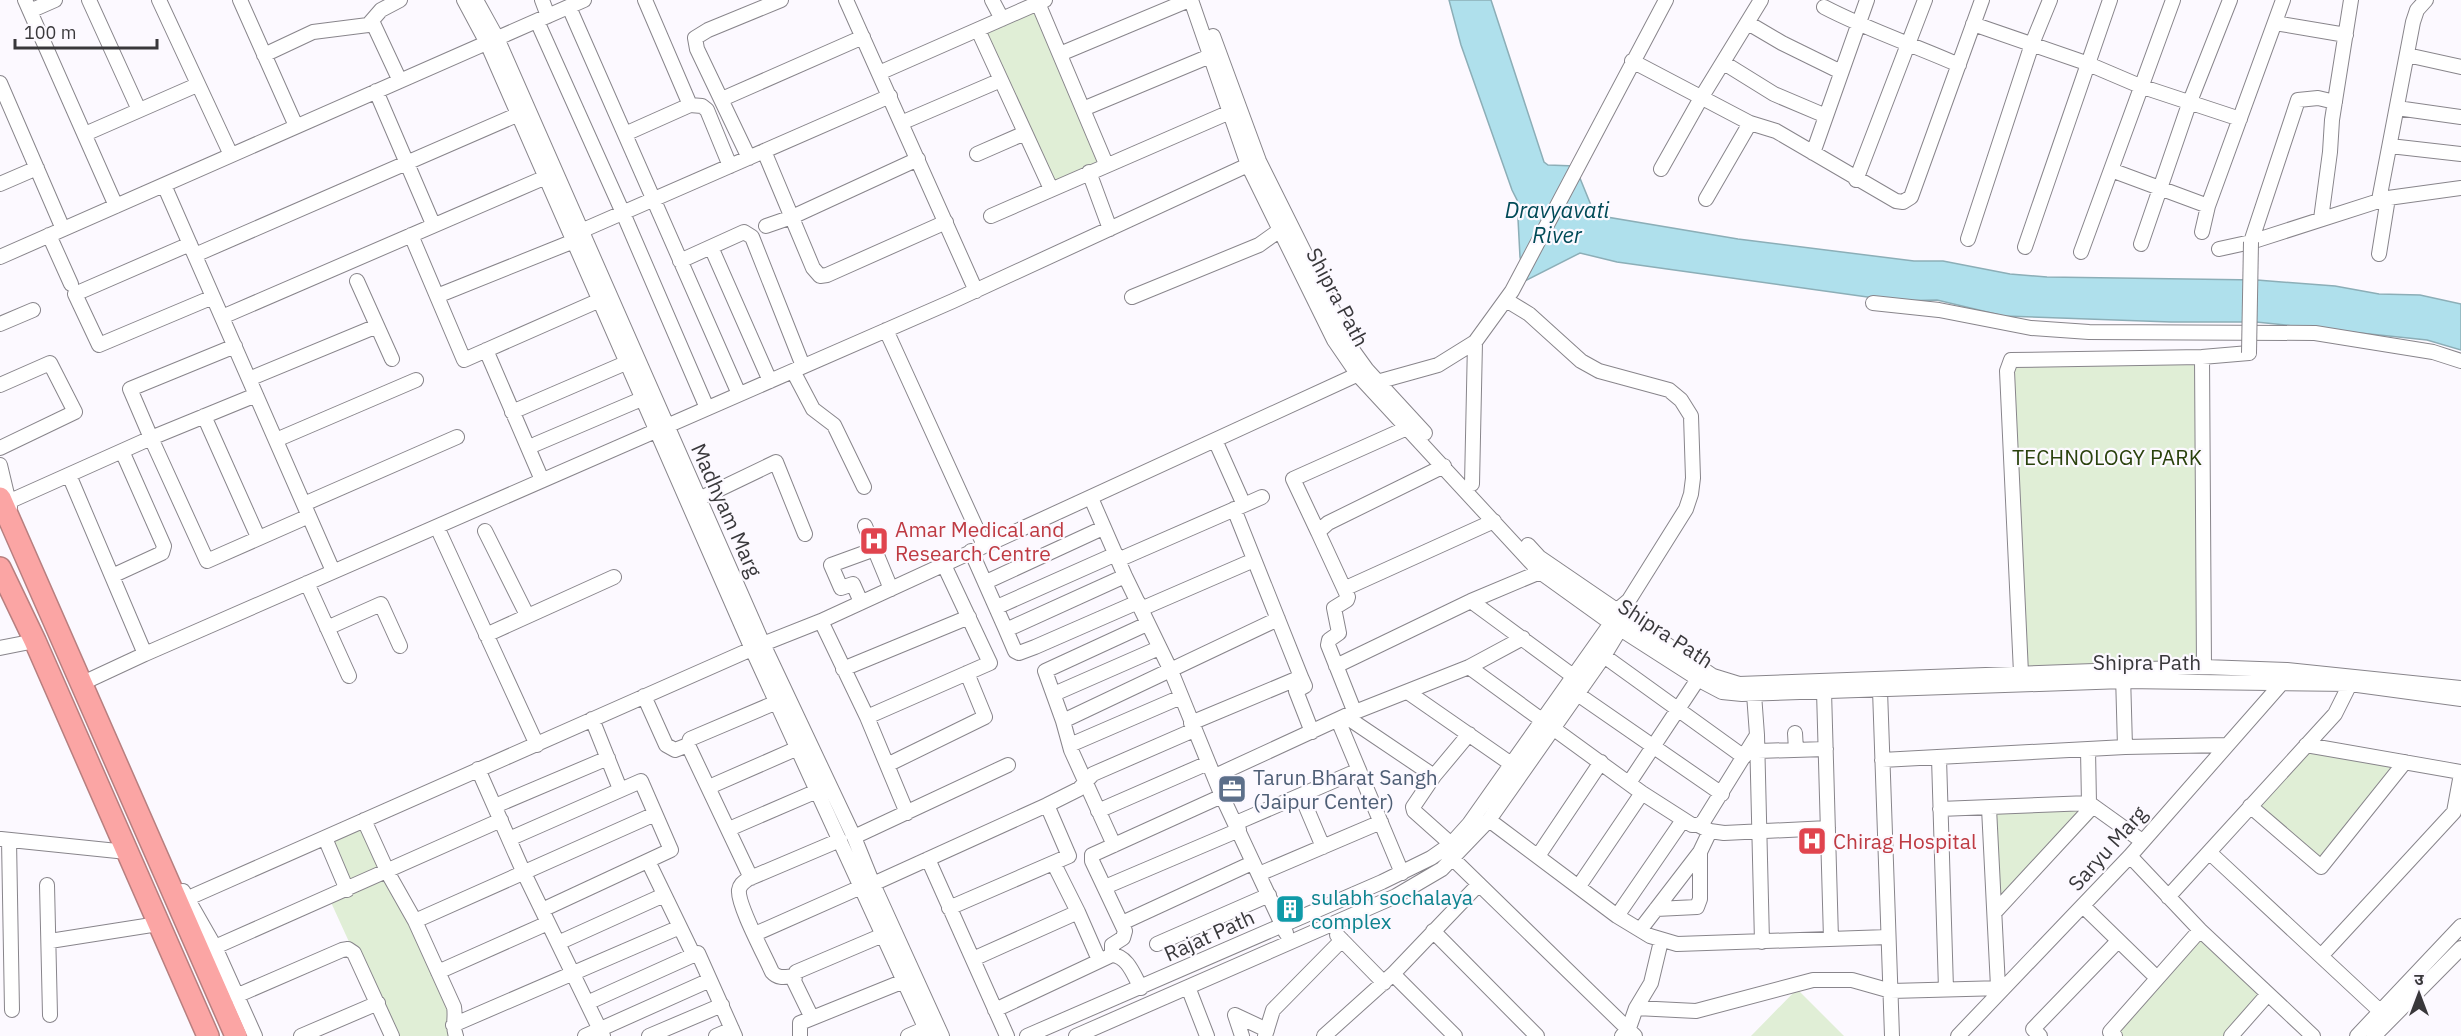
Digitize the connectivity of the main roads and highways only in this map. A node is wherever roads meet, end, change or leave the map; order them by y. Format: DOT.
graph roads {
  1 [pos="4,500"];
  2 [pos="0,568"];
  3 [pos="208,1036"];
  4 [pos="236,1036"];
  1 -- 4 [label="highway"];
  2 -- 3 [label="highway"];
}
